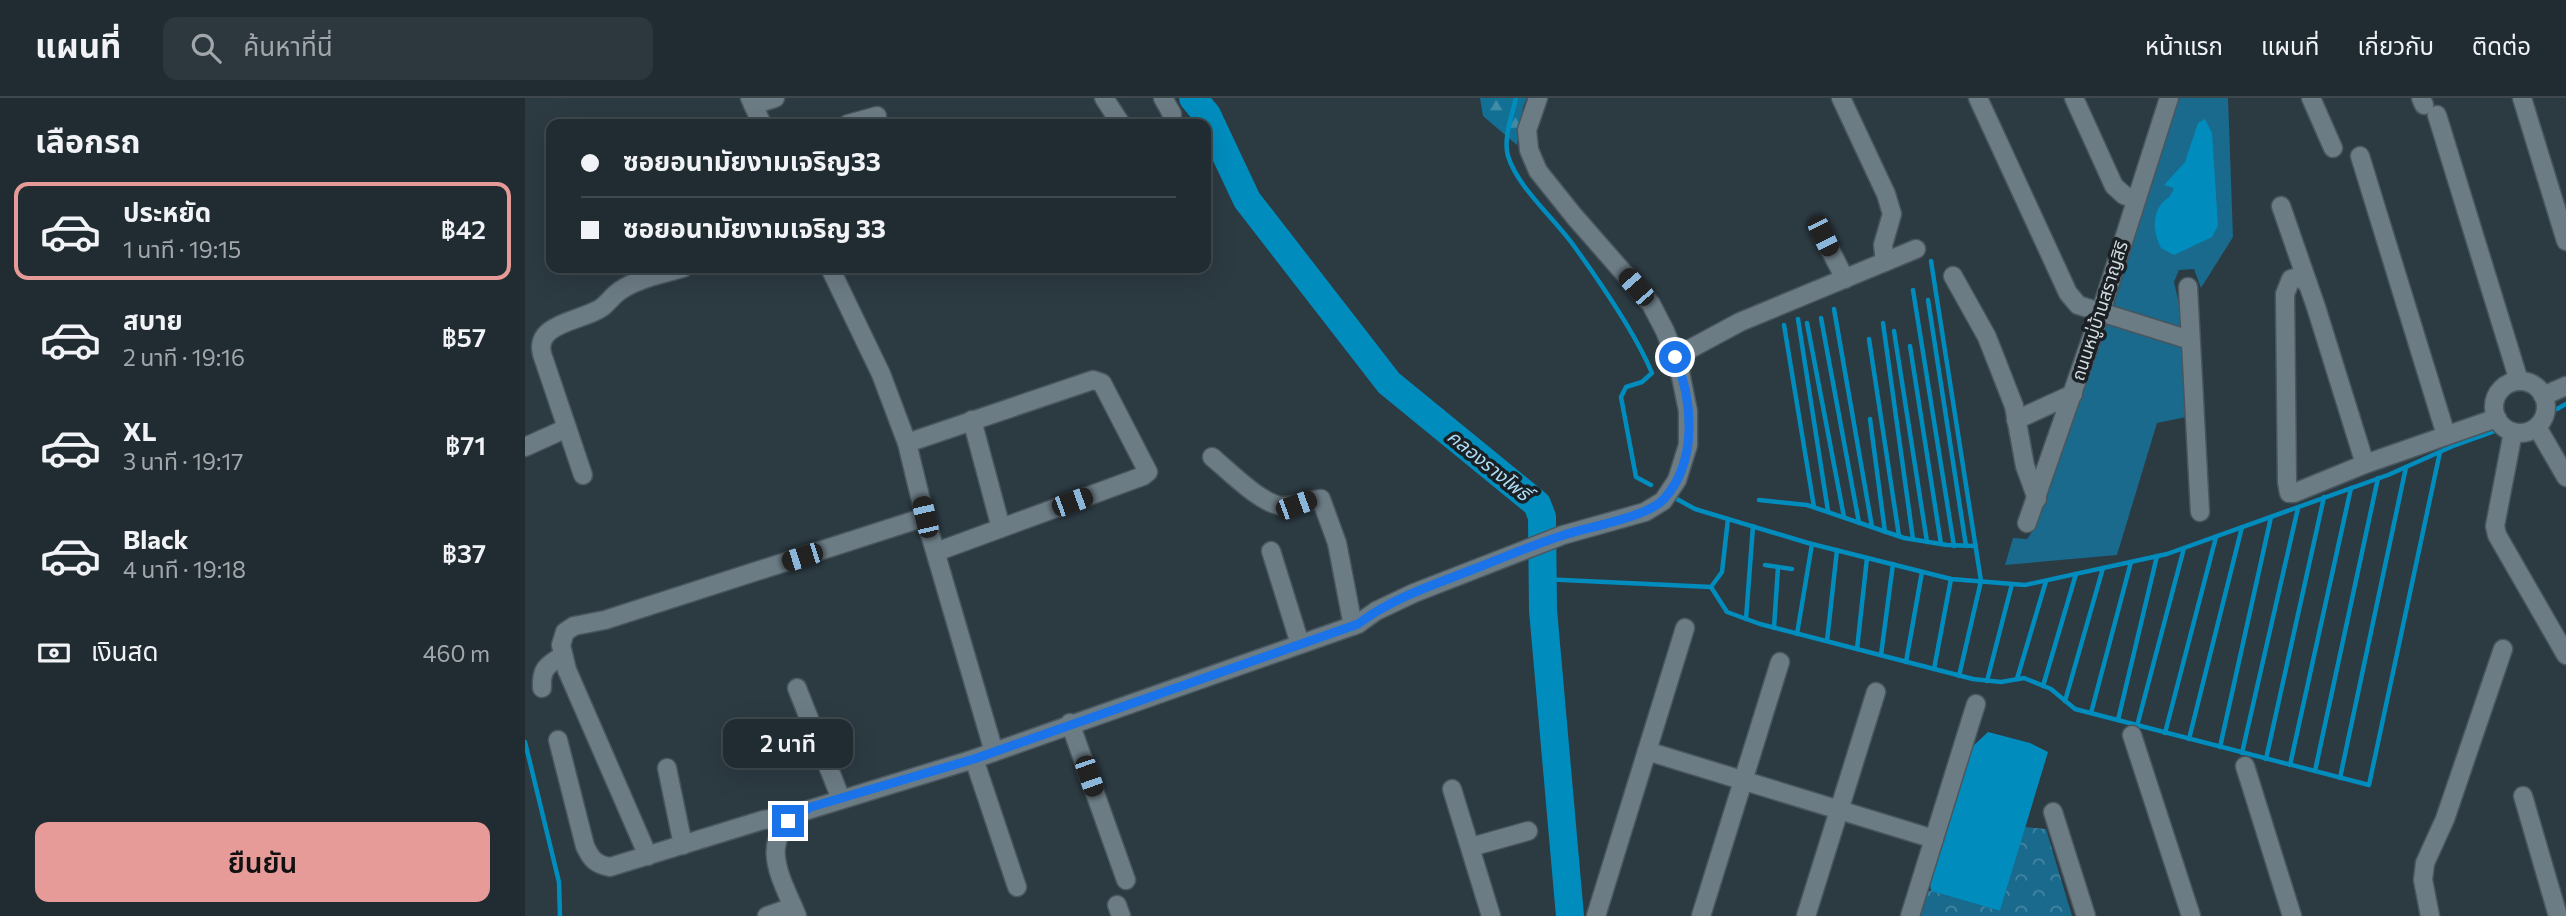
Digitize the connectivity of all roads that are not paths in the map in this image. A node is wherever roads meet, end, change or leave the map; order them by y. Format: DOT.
graph roads {
  1 [pos="775,98"];
  2 [pos="1104,98"];
  3 [pos="1163,98"];
  4 [pos="1538,98"];
  5 [pos="1841,98"];
  6 [pos="1978,98"];
  7 [pos="2074,98"];
  8 [pos="2169,98"];
  9 [pos="2311,98"];
  10 [pos="2522,98"];
  11 [pos="751,101"];
  12 [pos="2428,106"];
  13 [pos="877,116"];
  14 [pos="760,119"];
  15 [pos="866,119"];
  16 [pos="1118,119"];
  17 [pos="1172,119"];
  18 [pos="2333,148"];
  19 [pos="2360,156"];
  20 [pos="2136,200"];
  21 [pos="2281,205"];
  22 [pos="1823,236"];
  23 [pos="2566,241"];
  24 [pos="1916,249"];
  25 [pos="1885,262"];
  26 [pos="666,273"];
  27 [pos="832,273"];
  28 [pos="1953,276"];
  29 [pos="1845,279"];
  30 [pos="2308,284"];
  31 [pos="2188,287"];
  32 [pos="2101,311"];
  33 [pos="2190,340"];
  34 [pos="1675,357"];
  35 [pos="2519,381"];
  36 [pos="2566,386"];
  37 [pos="2073,394"];
  38 [pos="2543,396"];
  39 [pos="2497,418"];
  40 [pos="972,420"];
  41 [pos="2017,420"];
  42 [pos="2537,427"];
  43 [pos="567,428"];
  44 [pos="2513,432"];
  45 [pos="2446,435"];
  46 [pos="907,443"];
  47 [pos="525,447"];
  48 [pos="1212,457"];
  49 [pos="2365,464"];
  50 [pos="583,475"];
  51 [pos="2566,477"];
  52 [pos="2036,499"];
  53 [pos="2200,512"];
  54 [pos="925,517"];
  55 [pos="2027,523"];
  56 [pos="1000,528"];
  57 [pos="1271,551"];
  58 [pos="936,552"];
  59 [pos="1353,626"];
  60 [pos="1685,628"];
  61 [pos="1300,644"];
  62 [pos="2504,649"];
  63 [pos="2566,655"];
  64 [pos="562,656"];
  65 [pos="1780,662"];
  66 [pos="542,688"];
  67 [pos="797,688"];
  68 [pos="1876,692"];
  69 [pos="1976,704"];
  70 [pos="1070,723"];
  71 [pos="2132,735"];
  72 [pos="558,740"];
  73 [pos="1647,751"];
  74 [pos="994,752"];
  75 [pos="974,759"];
  76 [pos="2245,766"];
  77 [pos="667,768"];
  78 [pos="1743,780"];
  79 [pos="1452,789"];
  80 [pos="2523,796"];
  81 [pos="841,799"];
  82 [pos="1839,810"];
  83 [pos="2053,812"];
  84 [pos="788,821"];
  85 [pos="1528,831"];
  86 [pos="1934,839"];
  87 [pos="683,845"];
  88 [pos="1471,847"];
  89 [pos="648,856"];
  90 [pos="1126,880"];
  91 [pos="1017,887"];
  92 [pos="2558,889"];
  93 [pos="795,912"];
  94 [pos="767,916"];
  95 [pos="1491,916"];
  96 [pos="1596,916"];
  97 [pos="1700,916"];
  98 [pos="1806,916"];
  99 [pos="1910,916"];
  100 [pos="2086,916"];
  101 [pos="2191,916"];
  102 [pos="2292,916"];
  103 [pos="2430,916"];
  104 [pos="2558,916"];
  1 -- 11 [label="street"];
  2 -- 16 [label="street"];
  3 -- 17 [label="street"];
  4 -- 34 [label="street"];
  5 -- 25 [label="street"];
  6 -- 32 [label="street"];
  7 -- 20 [label="street"];
  8 -- 20 [label="street, ถนนหมู่บ้านสราญสิริ"];
  9 -- 18 [label="street"];
  10 -- 23 [label="street"];
  11 -- 14 [label="street"];
  12 -- 35 [label="street"];
  13 -- 15 [label="street"];
  19 -- 45 [label="street"];
  20 -- 32 [label="street, ถนนหมู่บ้านสราญสิริ"];
  21 -- 30 [label="street"];
  22 -- 29 [label="street"];
  24 -- 25 [label="street"];
  25 -- 29 [label="street"];
  26 -- 43 [label="street"];
  27 -- 46 [label="street"];
  28 -- 41 [label="street"];
  29 -- 34 [label="street"];
  30 -- 49 [label="street"];
  30 -- 49 [label="street"];
  31 -- 33 [label="street"];
  32 -- 33 [label="street"];
  32 -- 37 [label="street, ถนนหมู่บ้านสราญสิริ"];
  33 -- 53 [label="street"];
  34 -- 59 [label="street"];
  35 -- 38 [label="street"];
  35 -- 39 [label="street"];
  36 -- 38 [label="street"];
  37 -- 41 [label="street"];
  37 -- 52 [label="street, ถนนหมู่บ้านสราญสิริ"];
  38 -- 42 [label="street"];
  39 -- 44 [label="street"];
  39 -- 45 [label="street"];
  40 -- 46 [label="street"];
  40 -- 56 [label="street"];
  40 -- 56 [label="street"];
  41 -- 52 [label="street"];
  42 -- 44 [label="street"];
  42 -- 51 [label="street"];
  43 -- 47 [label="street"];
  43 -- 50 [label="street"];
  44 -- 63 [label="street"];
  45 -- 49 [label="street"];
  46 -- 54 [label="street"];
  48 -- 59 [label="street"];
  52 -- 55 [label="street, ถนนหมู่บ้านสราญสิริ"];
  54 -- 58 [label="street"];
  54 -- 64 [label="street"];
  56 -- 58 [label="street"];
  57 -- 61 [label="street"];
  58 -- 74 [label="street"];
  59 -- 61 [label="street"];
  60 -- 73 [label="street"];
  61 -- 70 [label="street"];
  62 -- 103 [label="street"];
  64 -- 66 [label="street"];
  64 -- 89 [label="street"];
  65 -- 78 [label="street"];
  67 -- 81 [label="street"];
  68 -- 82 [label="street"];
  69 -- 86 [label="street"];
  70 -- 74 [label="street"];
  70 -- 90 [label="street"];
  71 -- 101 [label="street"];
  72 -- 89 [label="street"];
  73 -- 78 [label="street"];
  73 -- 96 [label="street"];
  74 -- 75 [label="street"];
  75 -- 81 [label="street"];
  75 -- 91 [label="street"];
  76 -- 102 [label="street"];
  77 -- 87 [label="street"];
  78 -- 82 [label="street"];
  78 -- 97 [label="street"];
  79 -- 88 [label="street"];
  80 -- 92 [label="street"];
  81 -- 84 [label="street"];
  82 -- 86 [label="street"];
  82 -- 98 [label="street"];
  83 -- 100 [label="street"];
  84 -- 87 [label="street"];
  84 -- 93 [label="street"];
  85 -- 88 [label="street"];
  86 -- 99 [label="street"];
  87 -- 89 [label="street"];
  88 -- 95 [label="street"];
  92 -- 104 [label="street"];
  93 -- 94 [label="street"];
}
